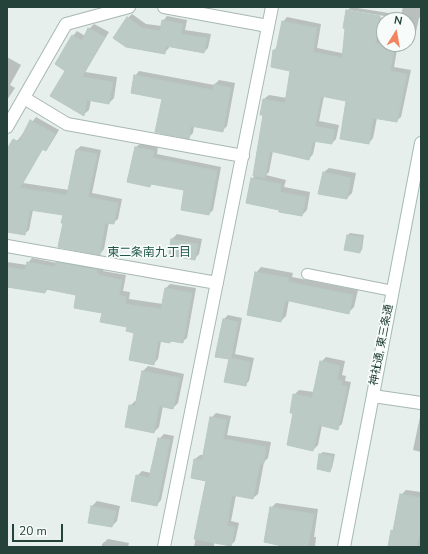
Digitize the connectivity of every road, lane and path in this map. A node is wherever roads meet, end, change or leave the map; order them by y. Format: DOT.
graph roads {
  1 [pos="129,7"];
  2 [pos="164,7"];
  3 [pos="272,7"];
  4 [pos="268,26"];
  5 [pos="24,98"];
  6 [pos="7,127"];
  7 [pos="421,144"];
  8 [pos="243,156"];
  9 [pos="7,246"];
  10 [pos="307,274"];
  11 [pos="217,283"];
  12 [pos="393,291"];
  13 [pos="373,396"];
  14 [pos="421,403"];
  15 [pos="164,547"];
  16 [pos="344,547"];
  1 -- 5 [label="street"];
  2 -- 4 [label="street"];
  3 -- 4 [label="street"];
  4 -- 8 [label="street"];
  5 -- 6 [label="street"];
  5 -- 8 [label="street"];
  7 -- 12 [label="street, 神社通, 東三条通"];
  8 -- 11 [label="street"];
  9 -- 11 [label="street"];
  10 -- 12 [label="lane"];
  11 -- 15 [label="street"];
  12 -- 13 [label="street, 神社通, 東三条通"];
  13 -- 14 [label="street"];
  13 -- 16 [label="street, 神社通, 東三条通"];
}
